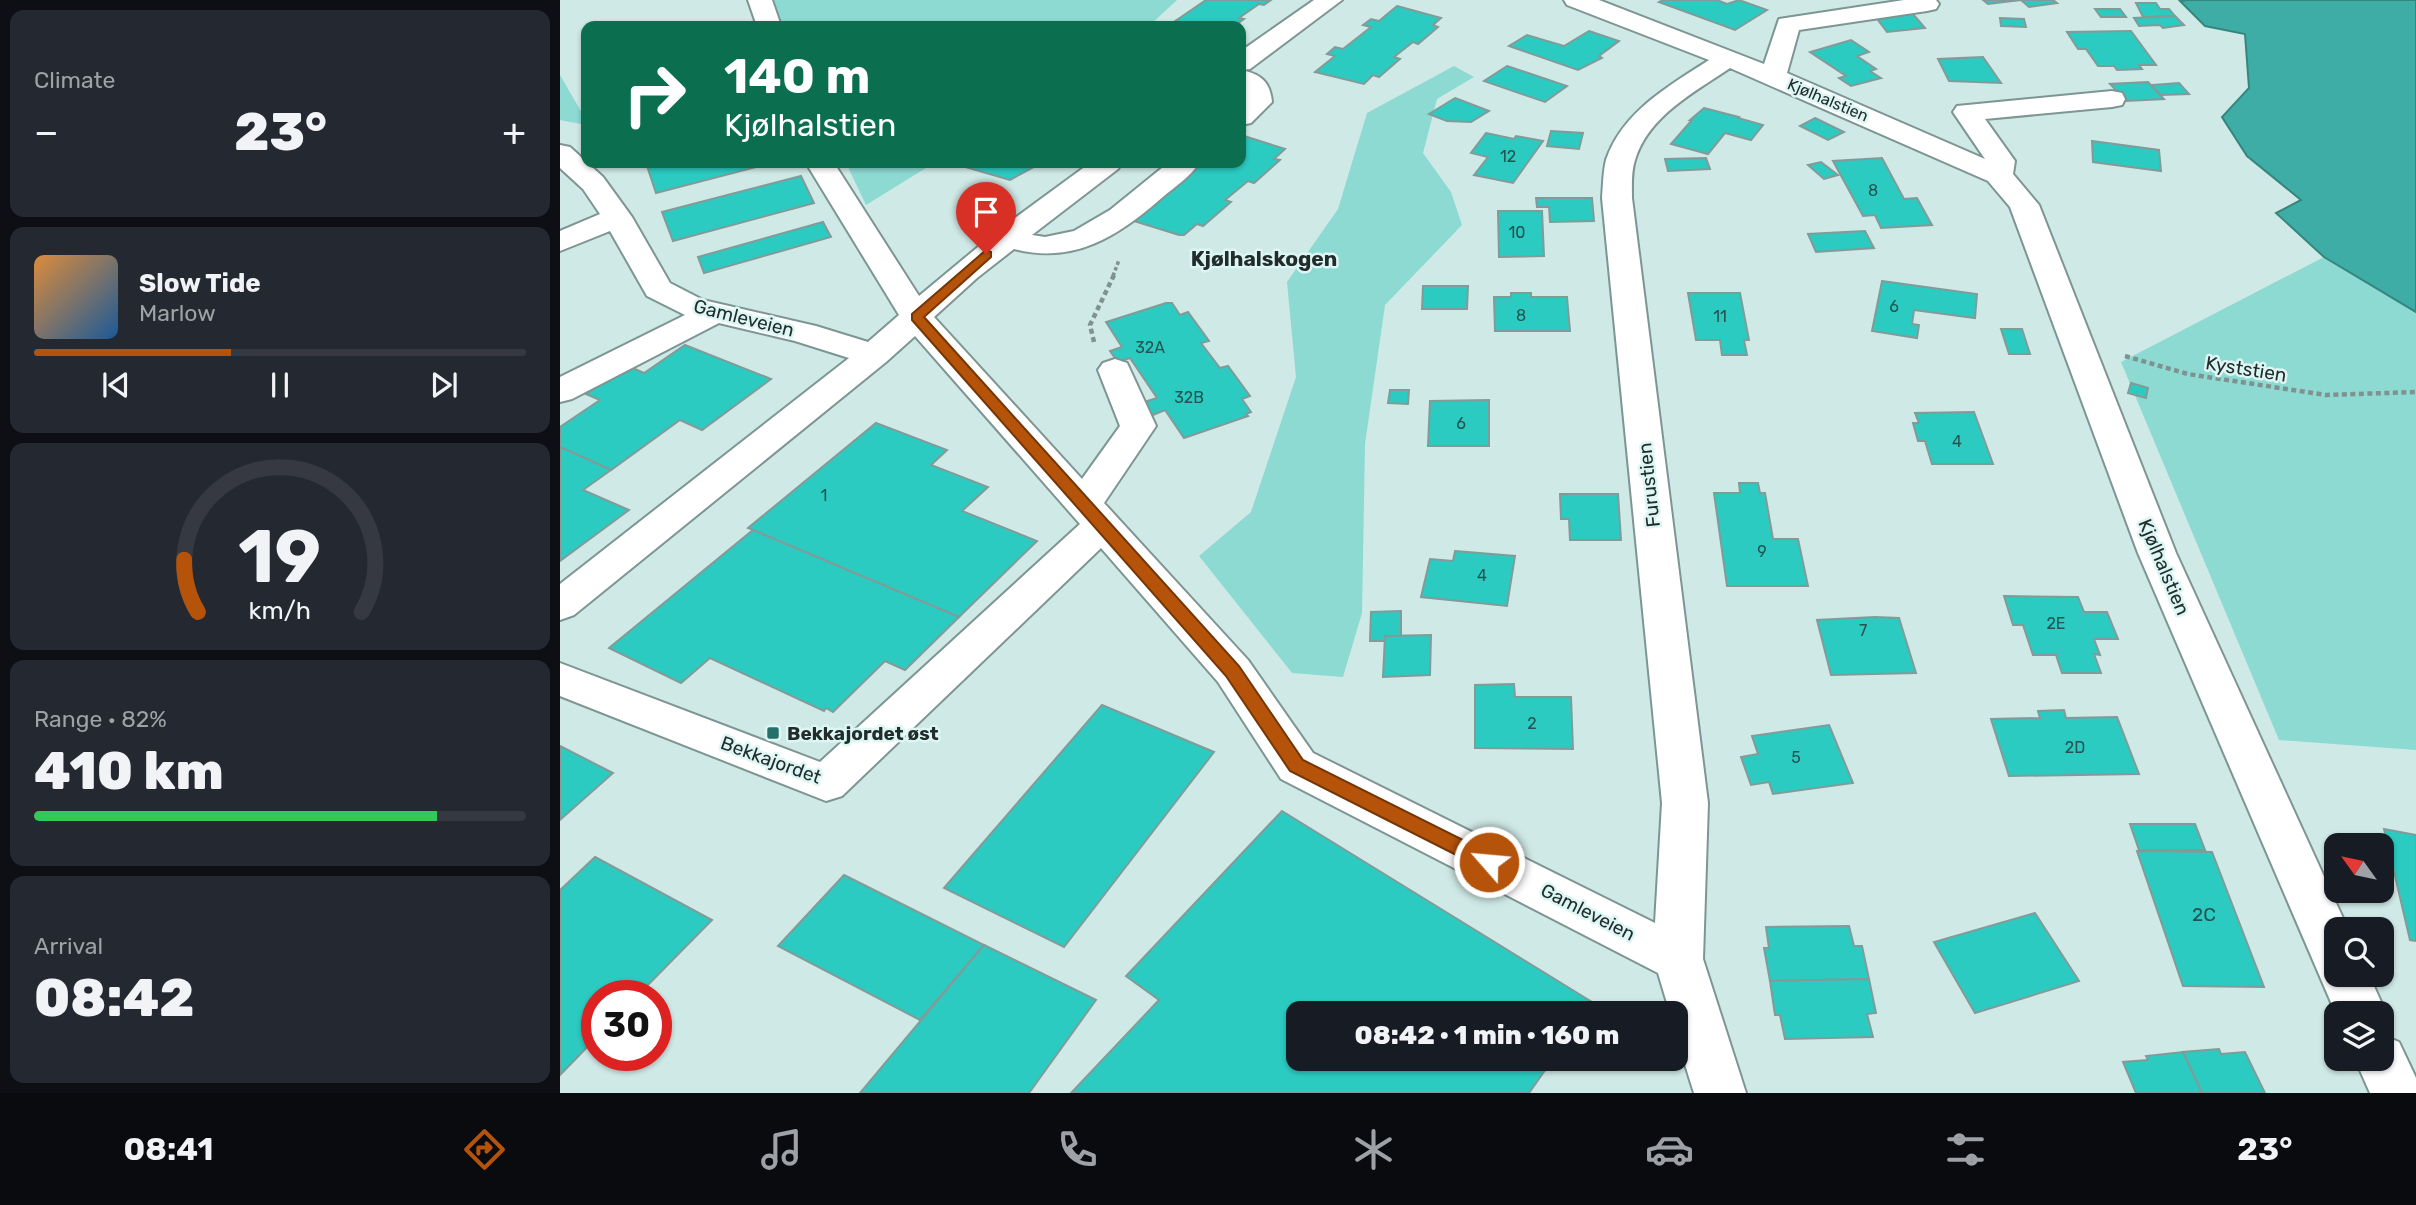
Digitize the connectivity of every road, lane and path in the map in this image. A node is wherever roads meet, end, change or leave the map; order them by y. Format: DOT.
graph roads {
  1 [pos="760,0"];
  2 [pos="1330,0"];
  3 [pos="1576,0"];
  4 [pos="1927,4"];
  5 [pos="767,21"];
  6 [pos="1246,59"];
  7 [pos="1727,59"];
  8 [pos="1773,77"];
  9 [pos="1246,80"];
  10 [pos="2112,99"];
  11 [pos="1246,113"];
  12 [pos="560,153"];
  13 [pos="823,168"];
  14 [pos="1101,168"];
  15 [pos="1179,168"];
  16 [pos="1998,175"];
  17 [pos="617,217"];
  18 [pos="1119,217"];
  19 [pos="1007,238"];
  20 [pos="560,242"];
  21 [pos="714,313"];
  22 [pos="916,317"];
  23 [pos="2077,343"];
  24 [pos="874,355"];
  25 [pos="1115,370"];
  26 [pos="564,384"];
  27 [pos="2416,392"];
  28 [pos="1093,515"];
  29 [pos="560,606"];
  30 [pos="560,679"];
  31 [pos="2324,931"];
  32 [pos="1678,959"];
  33 [pos="2386,1071"];
  34 [pos="1720,1093"];
  35 [pos="2396,1093"];
  1 -- 5 [label="street"];
  2 -- 6 [label="street"];
  3 -- 7 [label="street, Kjølhalstien"];
  4 -- 8 [label="street, Kjølhalstien"];
  7 -- 8 [label="street, Kjølhalstien"];
  7 -- 32 [label="street, Furustien"];
  8 -- 16 [label="street, Kjølhalstien"];
  9 -- 11 [label="street"];
  10 -- 16 [label="street, Kjølhalstien"];
  12 -- 17 [label="street, Gamleveien"];
  13 -- 22 [label="street, Gamleveien"];
  14 -- 19 [label="street"];
  15 -- 18 [label="street"];
  16 -- 23 [label="street, Kjølhalstien"];
  17 -- 20 [label="street"];
  17 -- 21 [label="street, Gamleveien"];
  18 -- 19 [label="street"];
  18 -- 25 [label="path"];
  19 -- 22 [label="street"];
  21 -- 24 [label="street, Gamleveien"];
  21 -- 26 [label="street"];
  22 -- 24 [label="street"];
  22 -- 28 [label="street, Gamleveien"];
  23 -- 27 [label="path, Kyststien"];
  23 -- 31 [label="street, Kjølhalstien"];
  24 -- 29 [label="street"];
  25 -- 28 [label="street"];
  28 -- 30 [label="street, Bekkajordet"];
  28 -- 32 [label="street, Gamleveien"];
  32 -- 34 [label="street"];
  33 -- 35 [label="street"];
}
